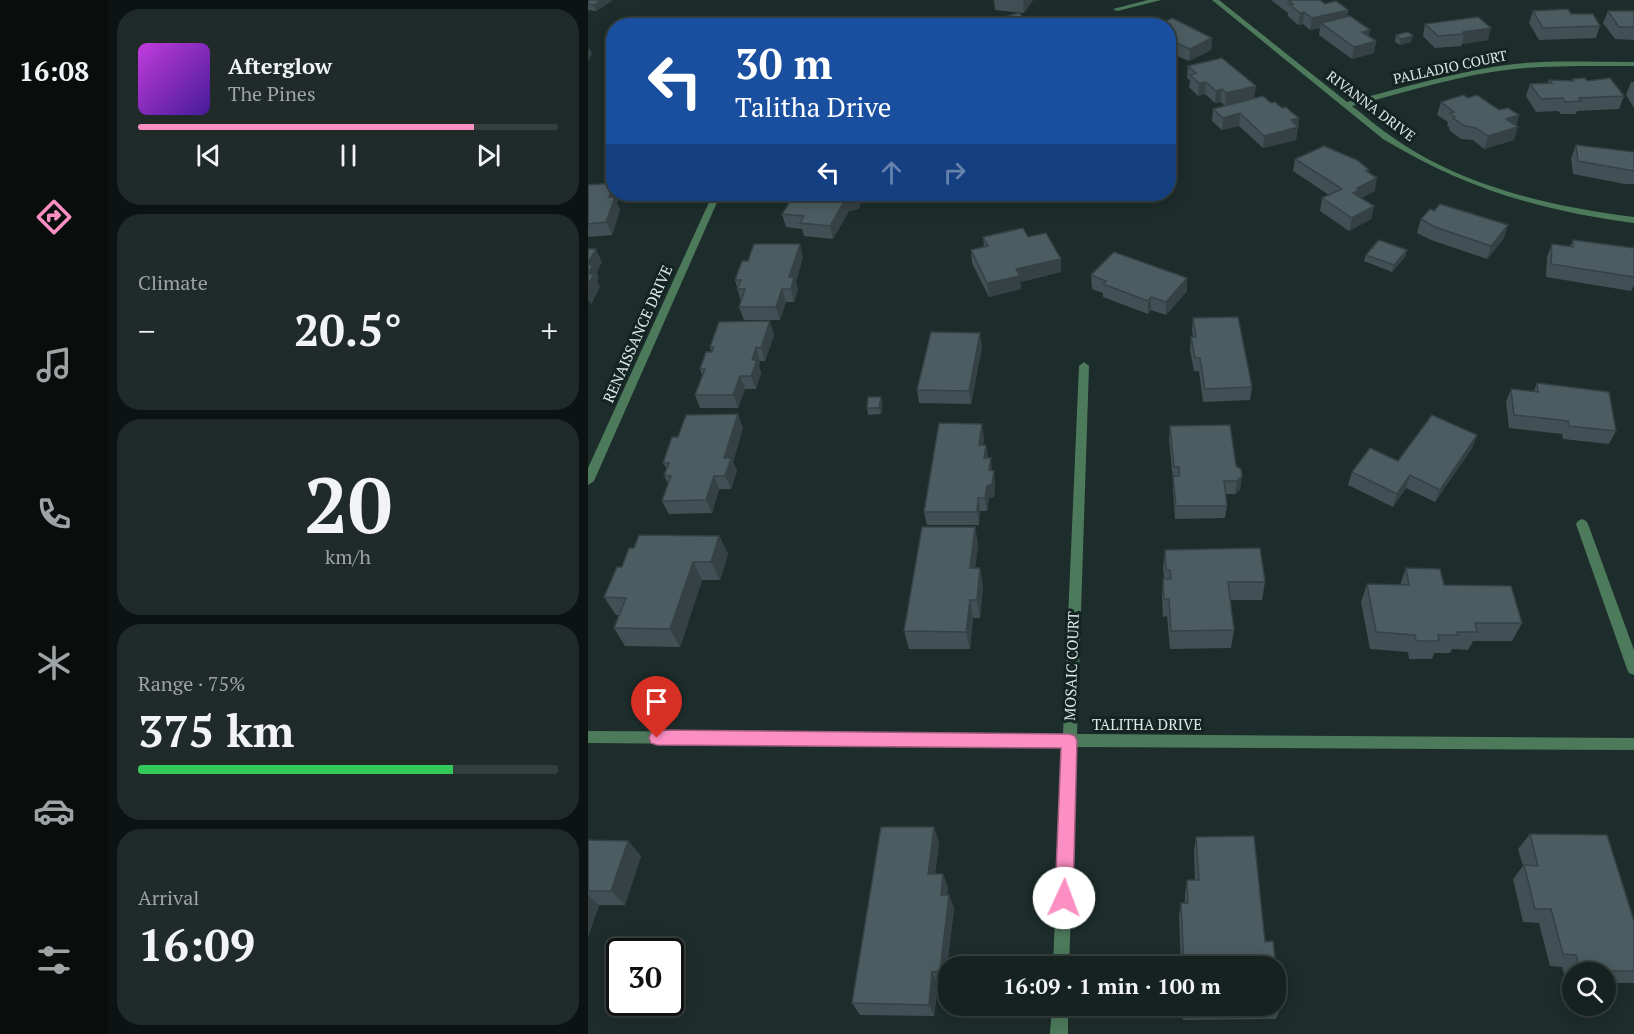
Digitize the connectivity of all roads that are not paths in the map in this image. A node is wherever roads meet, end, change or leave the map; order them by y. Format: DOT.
graph roads {
  1 [pos="1158,0"];
  2 [pos="1215,0"];
  3 [pos="1117,9"];
  4 [pos="1634,64"];
  5 [pos="1346,105"];
  6 [pos="714,201"];
  7 [pos="1634,220"];
  8 [pos="1084,366"];
  9 [pos="588,480"];
  10 [pos="1582,524"];
  11 [pos="1634,669"];
  12 [pos="588,737"];
  13 [pos="1069,741"];
  14 [pos="1634,744"];
  15 [pos="1061,956"];
  16 [pos="1060,1016"];
  17 [pos="1059,1034"];
  1 -- 3 [label="street"];
  2 -- 5 [label="street, RIVANNA DRIVE"];
  4 -- 5 [label="street, PALLADIO COURT"];
  5 -- 7 [label="street, RIVANNA DRIVE"];
  6 -- 9 [label="street, RENAISSANCE DRIVE"];
  8 -- 13 [label="street, MOSAIC COURT"];
  10 -- 11 [label="street"];
  12 -- 13 [label="street, TALITHA DRIVE"];
  13 -- 14 [label="street, TALITHA DRIVE"];
  13 -- 15 [label="street, MOSAIC COURT"];
  16 -- 17 [label="street"];
}
